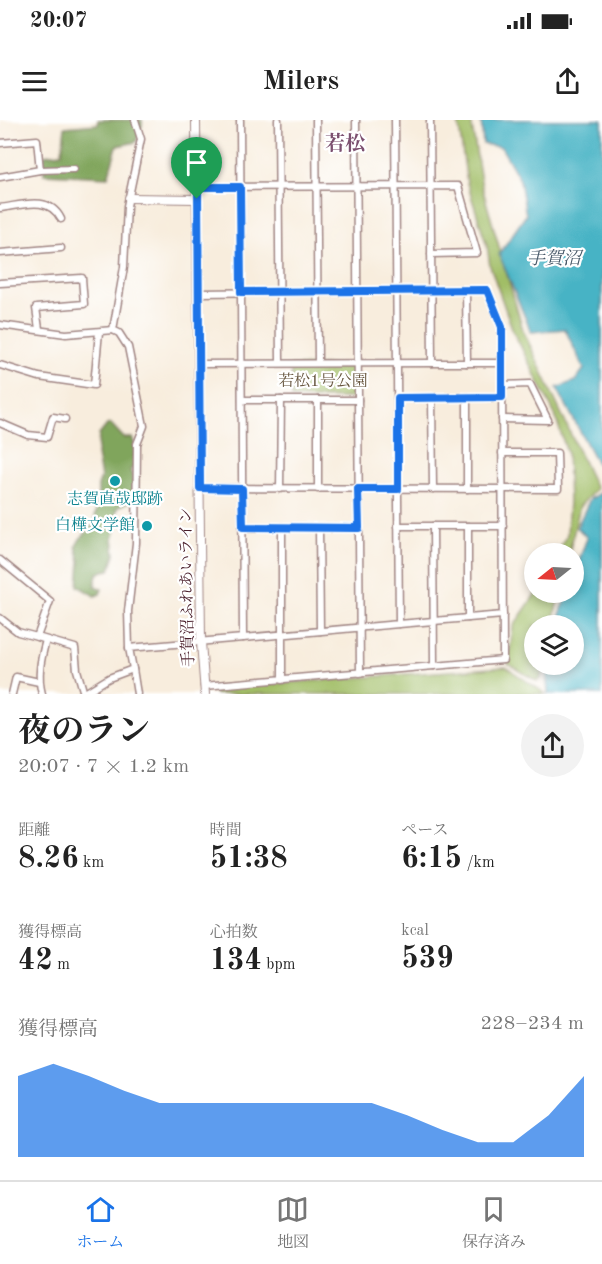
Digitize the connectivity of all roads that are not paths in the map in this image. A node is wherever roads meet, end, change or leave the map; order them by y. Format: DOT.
graph roads {
  1 [pos="135,120"];
  2 [pos="196,120"];
  3 [pos="240,120"];
  4 [pos="278,120"];
  5 [pos="316,120"];
  6 [pos="356,120"];
  7 [pos="395,120"];
  8 [pos="430,120"];
  9 [pos="0,143"];
  10 [pos="74,169"];
  11 [pos="40,170"];
  12 [pos="0,177"];
  13 [pos="317,186"];
  14 [pos="356,186"];
  15 [pos="395,186"];
  16 [pos="431,186"];
  17 [pos="198,187"];
  18 [pos="240,187"];
  19 [pos="279,187"];
  20 [pos="129,198"];
  21 [pos="197,199"];
  22 [pos="0,207"];
  23 [pos="61,219"];
  24 [pos="60,248"];
  25 [pos="0,253"];
  26 [pos="431,254"];
  27 [pos="0,283"];
  28 [pos="466,290"];
  29 [pos="280,291"];
  30 [pos="317,291"];
  31 [pos="357,291"];
  32 [pos="396,291"];
  33 [pos="432,291"];
  34 [pos="241,292"];
  35 [pos="199,293"];
  36 [pos="0,325"];
  37 [pos="39,329"];
  38 [pos="113,330"];
  39 [pos="99,332"];
  40 [pos="242,363"];
  41 [pos="280,363"];
  42 [pos="318,363"];
  43 [pos="358,363"];
  44 [pos="397,363"];
  45 [pos="432,363"];
  46 [pos="466,363"];
  47 [pos="502,363"];
  48 [pos="199,364"];
  49 [pos="0,365"];
  50 [pos="502,385"];
  51 [pos="467,397"];
  52 [pos="502,397"];
  53 [pos="398,398"];
  54 [pos="432,398"];
  55 [pos="242,400"];
  56 [pos="281,400"];
  57 [pos="318,400"];
  58 [pos="358,400"];
  59 [pos="65,419"];
  60 [pos="502,419"];
  61 [pos="0,423"];
  62 [pos="502,453"];
  63 [pos="200,488"];
  64 [pos="242,489"];
  65 [pos="280,489"];
  66 [pos="318,489"];
  67 [pos="358,489"];
  68 [pos="398,489"];
  69 [pos="433,489"];
  70 [pos="467,489"];
  71 [pos="503,489"];
  72 [pos="398,526"];
  73 [pos="433,526"];
  74 [pos="468,526"];
  75 [pos="503,526"];
  76 [pos="243,527"];
  77 [pos="282,527"];
  78 [pos="319,528"];
  79 [pos="359,528"];
  80 [pos="0,560"];
  81 [pos="503,615"];
  82 [pos="0,618"];
  83 [pos="468,618"];
  84 [pos="434,622"];
  85 [pos="399,624"];
  86 [pos="359,628"];
  87 [pos="320,631"];
  88 [pos="282,634"];
  89 [pos="37,637"];
  90 [pos="243,638"];
  91 [pos="46,640"];
  92 [pos="201,642"];
  93 [pos="129,648"];
  94 [pos="434,666"];
  95 [pos="133,669"];
  96 [pos="360,673"];
  97 [pos="282,680"];
  98 [pos="39,682"];
  99 [pos="204,690"];
  100 [pos="12,694"];
  101 [pos="42,694"];
  102 [pos="84,694"];
  103 [pos="136,694"];
  1 -- 20 [label="street"];
  2 -- 17 [label="street, 手賀沼ふれあいライン"];
  3 -- 18 [label="street"];
  4 -- 19 [label="street"];
  5 -- 13 [label="street"];
  6 -- 14 [label="street"];
  7 -- 15 [label="street"];
  8 -- 16 [label="street"];
  9 -- 11 [label="street"];
  10 -- 11 [label="street"];
  11 -- 12 [label="street"];
  13 -- 14 [label="street"];
  13 -- 19 [label="street"];
  13 -- 30 [label="street"];
  14 -- 15 [label="street"];
  14 -- 31 [label="street"];
  15 -- 16 [label="street"];
  15 -- 32 [label="street"];
  16 -- 26 [label="street"];
  16 -- 26 [label="street"];
  17 -- 18 [label="street"];
  17 -- 21 [label="street, 手賀沼ふれあいライン"];
  18 -- 19 [label="street"];
  18 -- 34 [label="street"];
  19 -- 29 [label="street"];
  20 -- 21 [label="street"];
  20 -- 38 [label="street"];
  21 -- 35 [label="street, 手賀沼ふれあいライン"];
  22 -- 23 [label="street"];
  24 -- 25 [label="street"];
  26 -- 33 [label="street"];
  27 -- 37 [label="street"];
  28 -- 33 [label="street"];
  28 -- 46 [label="street"];
  28 -- 47 [label="street"];
  29 -- 30 [label="street"];
  29 -- 34 [label="street"];
  29 -- 41 [label="street"];
  30 -- 31 [label="street"];
  30 -- 42 [label="street"];
  31 -- 32 [label="street"];
  31 -- 43 [label="street"];
  32 -- 33 [label="street"];
  32 -- 44 [label="street"];
  33 -- 45 [label="street"];
  34 -- 35 [label="street"];
  34 -- 40 [label="street"];
  35 -- 48 [label="street, 手賀沼ふれあいライン"];
  36 -- 37 [label="street"];
  37 -- 39 [label="street"];
  38 -- 39 [label="street"];
  38 -- 93 [label="street"];
  39 -- 49 [label="street"];
  40 -- 41 [label="street"];
  40 -- 48 [label="street"];
  40 -- 55 [label="street"];
  41 -- 42 [label="street"];
  42 -- 43 [label="street"];
  43 -- 44 [label="street"];
  43 -- 58 [label="street"];
  44 -- 45 [label="street"];
  44 -- 53 [label="street"];
  45 -- 46 [label="street"];
  46 -- 47 [label="street"];
  47 -- 50 [label="street"];
  48 -- 63 [label="street, 手賀沼ふれあいライン"];
  50 -- 52 [label="street"];
  50 -- 60 [label="street"];
  51 -- 52 [label="street"];
  51 -- 54 [label="street"];
  51 -- 70 [label="street"];
  52 -- 60 [label="street"];
  53 -- 54 [label="street"];
  53 -- 68 [label="street"];
  54 -- 69 [label="street"];
  55 -- 56 [label="street"];
  55 -- 64 [label="street"];
  56 -- 57 [label="street"];
  56 -- 65 [label="street"];
  57 -- 58 [label="street"];
  57 -- 66 [label="street"];
  58 -- 67 [label="street"];
  59 -- 61 [label="street"];
  60 -- 62 [label="street"];
  62 -- 71 [label="street"];
  62 -- 71 [label="street"];
  63 -- 64 [label="street"];
  63 -- 92 [label="street, 手賀沼ふれあいライン"];
  64 -- 65 [label="street"];
  64 -- 76 [label="street"];
  65 -- 66 [label="street"];
  66 -- 67 [label="street"];
  67 -- 68 [label="street"];
  67 -- 79 [label="street"];
  68 -- 69 [label="street"];
  68 -- 72 [label="street"];
  69 -- 70 [label="street"];
  70 -- 71 [label="street"];
  71 -- 75 [label="street"];
  72 -- 73 [label="street"];
  72 -- 85 [label="street"];
  73 -- 74 [label="street"];
  73 -- 84 [label="street"];
  74 -- 75 [label="street"];
  74 -- 83 [label="street"];
  75 -- 81 [label="street"];
  76 -- 77 [label="street"];
  76 -- 90 [label="street"];
  77 -- 78 [label="street"];
  77 -- 88 [label="street"];
  78 -- 79 [label="street"];
  78 -- 87 [label="street"];
  79 -- 86 [label="street"];
  80 -- 89 [label="street"];
  81 -- 83 [label="street"];
  81 -- 94 [label="street"];
  82 -- 89 [label="street"];
  83 -- 84 [label="street"];
  84 -- 85 [label="street"];
  84 -- 94 [label="street"];
  85 -- 86 [label="street"];
  86 -- 87 [label="street"];
  86 -- 96 [label="street"];
  87 -- 88 [label="street"];
  88 -- 90 [label="street"];
  88 -- 97 [label="street"];
  89 -- 91 [label="street"];
  90 -- 92 [label="street"];
  91 -- 98 [label="street"];
  91 -- 102 [label="street"];
  92 -- 93 [label="street"];
  92 -- 99 [label="street, 手賀沼ふれあいライン"];
  93 -- 95 [label="street"];
  94 -- 96 [label="street"];
  95 -- 102 [label="street"];
  95 -- 103 [label="street"];
  96 -- 97 [label="street"];
  97 -- 99 [label="street"];
  98 -- 100 [label="street"];
  98 -- 101 [label="street"];
}
